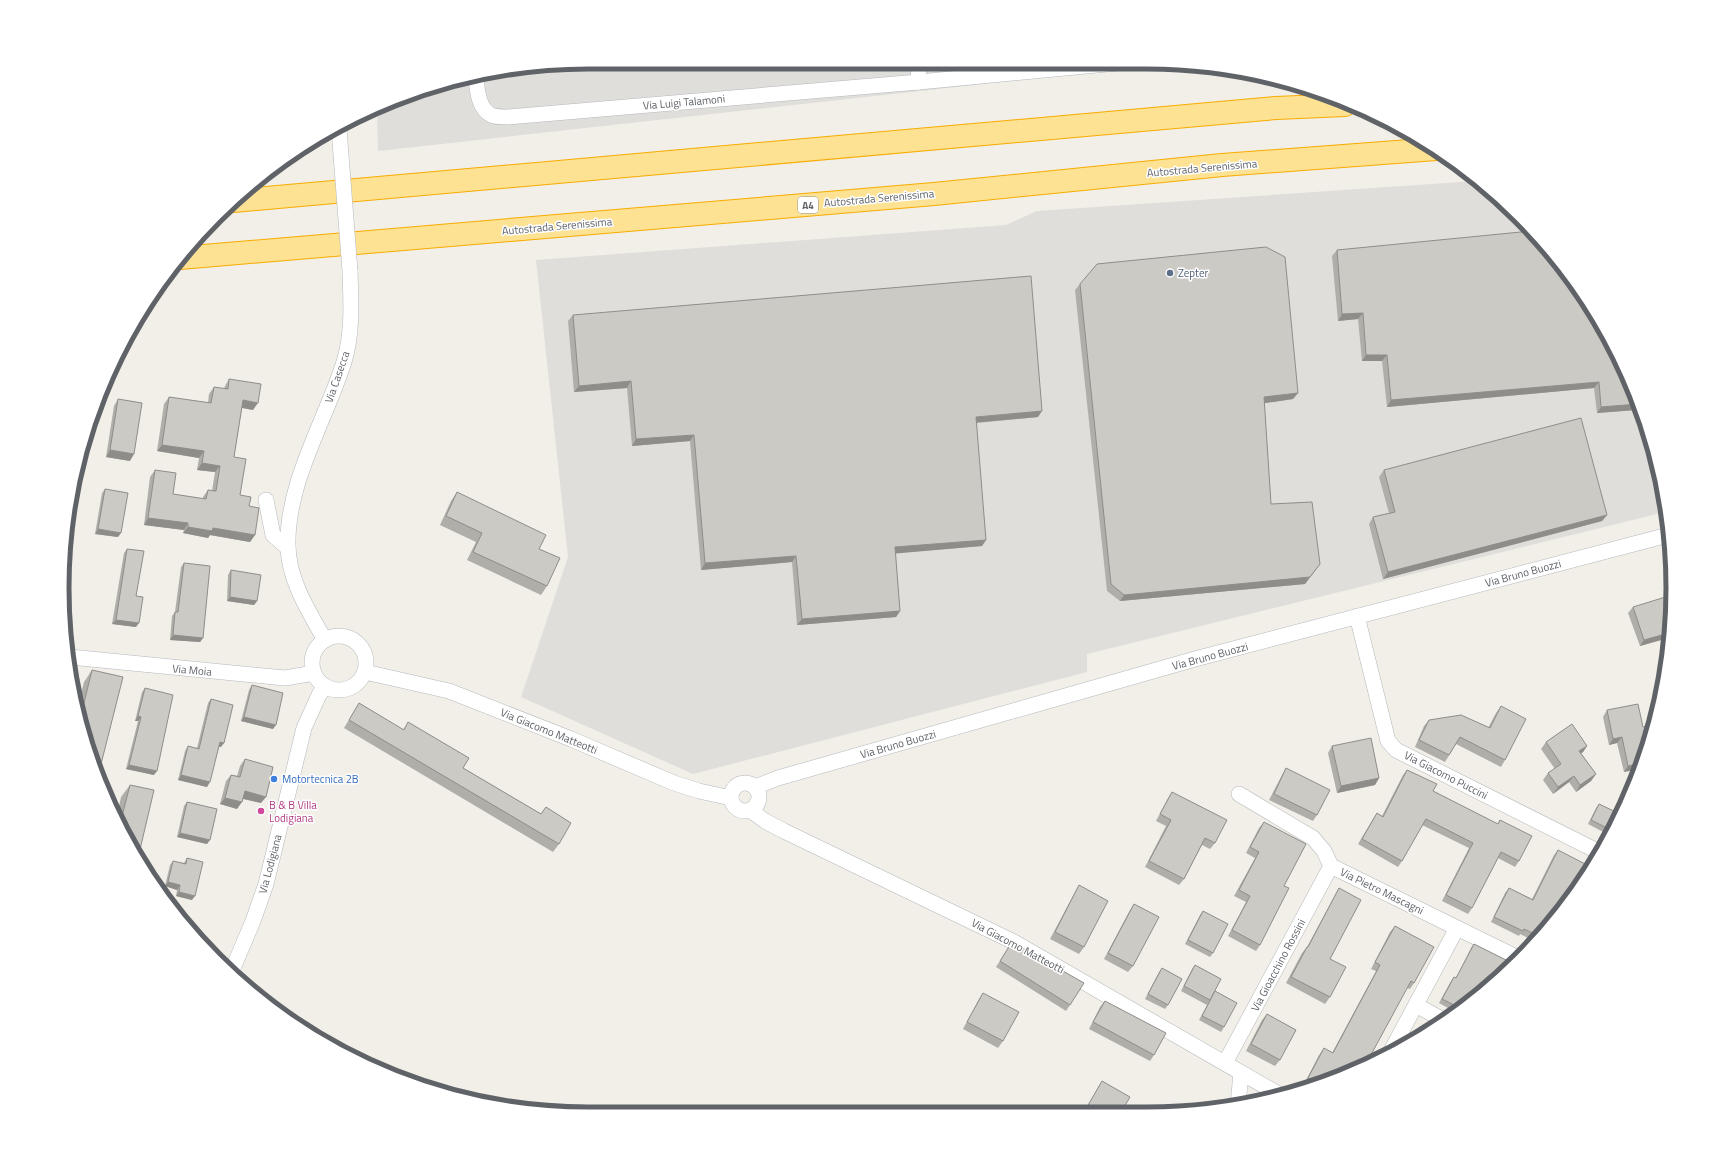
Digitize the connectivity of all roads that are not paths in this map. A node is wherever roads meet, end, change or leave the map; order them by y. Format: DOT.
graph roads {
  1 [pos="918,69"];
  2 [pos="1055,69"];
  3 [pos="477,82"];
  4 [pos="919,82"];
  5 [pos="1336,105"];
  6 [pos="339,133"];
  7 [pos="1425,150"];
  8 [pos="244,200"];
  9 [pos="188,257"];
  10 [pos="266,500"];
  11 [pos="1663,536"];
  12 [pos="288,548"];
  13 [pos="1357,616"];
  14 [pos="324,640"];
  15 [pos="73,658"];
  16 [pos="365,672"];
  17 [pos="314,673"];
  18 [pos="325,686"];
  19 [pos="755,787"];
  20 [pos="1239,794"];
  21 [pos="731,798"];
  22 [pos="750,810"];
  23 [pos="1595,850"];
  24 [pos="1331,866"];
  25 [pos="1457,928"];
  26 [pos="1513,956"];
  27 [pos="234,967"];
  28 [pos="1416,1005"];
  29 [pos="1439,1017"];
  30 [pos="1394,1043"];
  31 [pos="1225,1063"];
  32 [pos="1241,1073"];
  33 [pos="1273,1091"];
  34 [pos="1239,1099"];
  1 -- 4 [label="street"];
  2 -- 4 [label="street, Via Luigi Talamoni"];
  3 -- 4 [label="street, Via Luigi Talamoni"];
  5 -- 8 [label="highway"];
  6 -- 12 [label="street, Via Casecca, bridge"];
  7 -- 9 [label="highway, Autostrada Serenissima / A4"];
  10 -- 12 [label="street"];
  11 -- 13 [label="street, Via Bruno Buozzi"];
  12 -- 14 [label="street, Via Casecca"];
  13 -- 19 [label="street, Via Bruno Buozzi"];
  13 -- 23 [label="street, Via Giacomo Puccini"];
  14 -- 16 [label="street"];
  14 -- 17 [label="street"];
  15 -- 17 [label="street, Via Moia"];
  16 -- 18 [label="street"];
  16 -- 21 [label="street, Via Giacomo Matteotti"];
  17 -- 18 [label="street"];
  18 -- 27 [label="street, Via Lodigiana"];
  19 -- 21 [label="street"];
  19 -- 22 [label="street"];
  20 -- 24 [label="street, Via Pietro Mascagni"];
  21 -- 22 [label="street, Via Giacomo Matteotti"];
  22 -- 31 [label="street, Via Giacomo Matteotti"];
  24 -- 25 [label="street, Via Pietro Mascagni"];
  24 -- 31 [label="street, Via Gioacchino Rossini"];
  25 -- 26 [label="street, Via Pietro Mascagni"];
  25 -- 28 [label="street"];
  28 -- 29 [label="street"];
  28 -- 30 [label="street"];
  31 -- 32 [label="street, Via Giacomo Matteotti"];
  32 -- 33 [label="street, Via Giacomo Matteotti"];
  32 -- 34 [label="street"];
}
